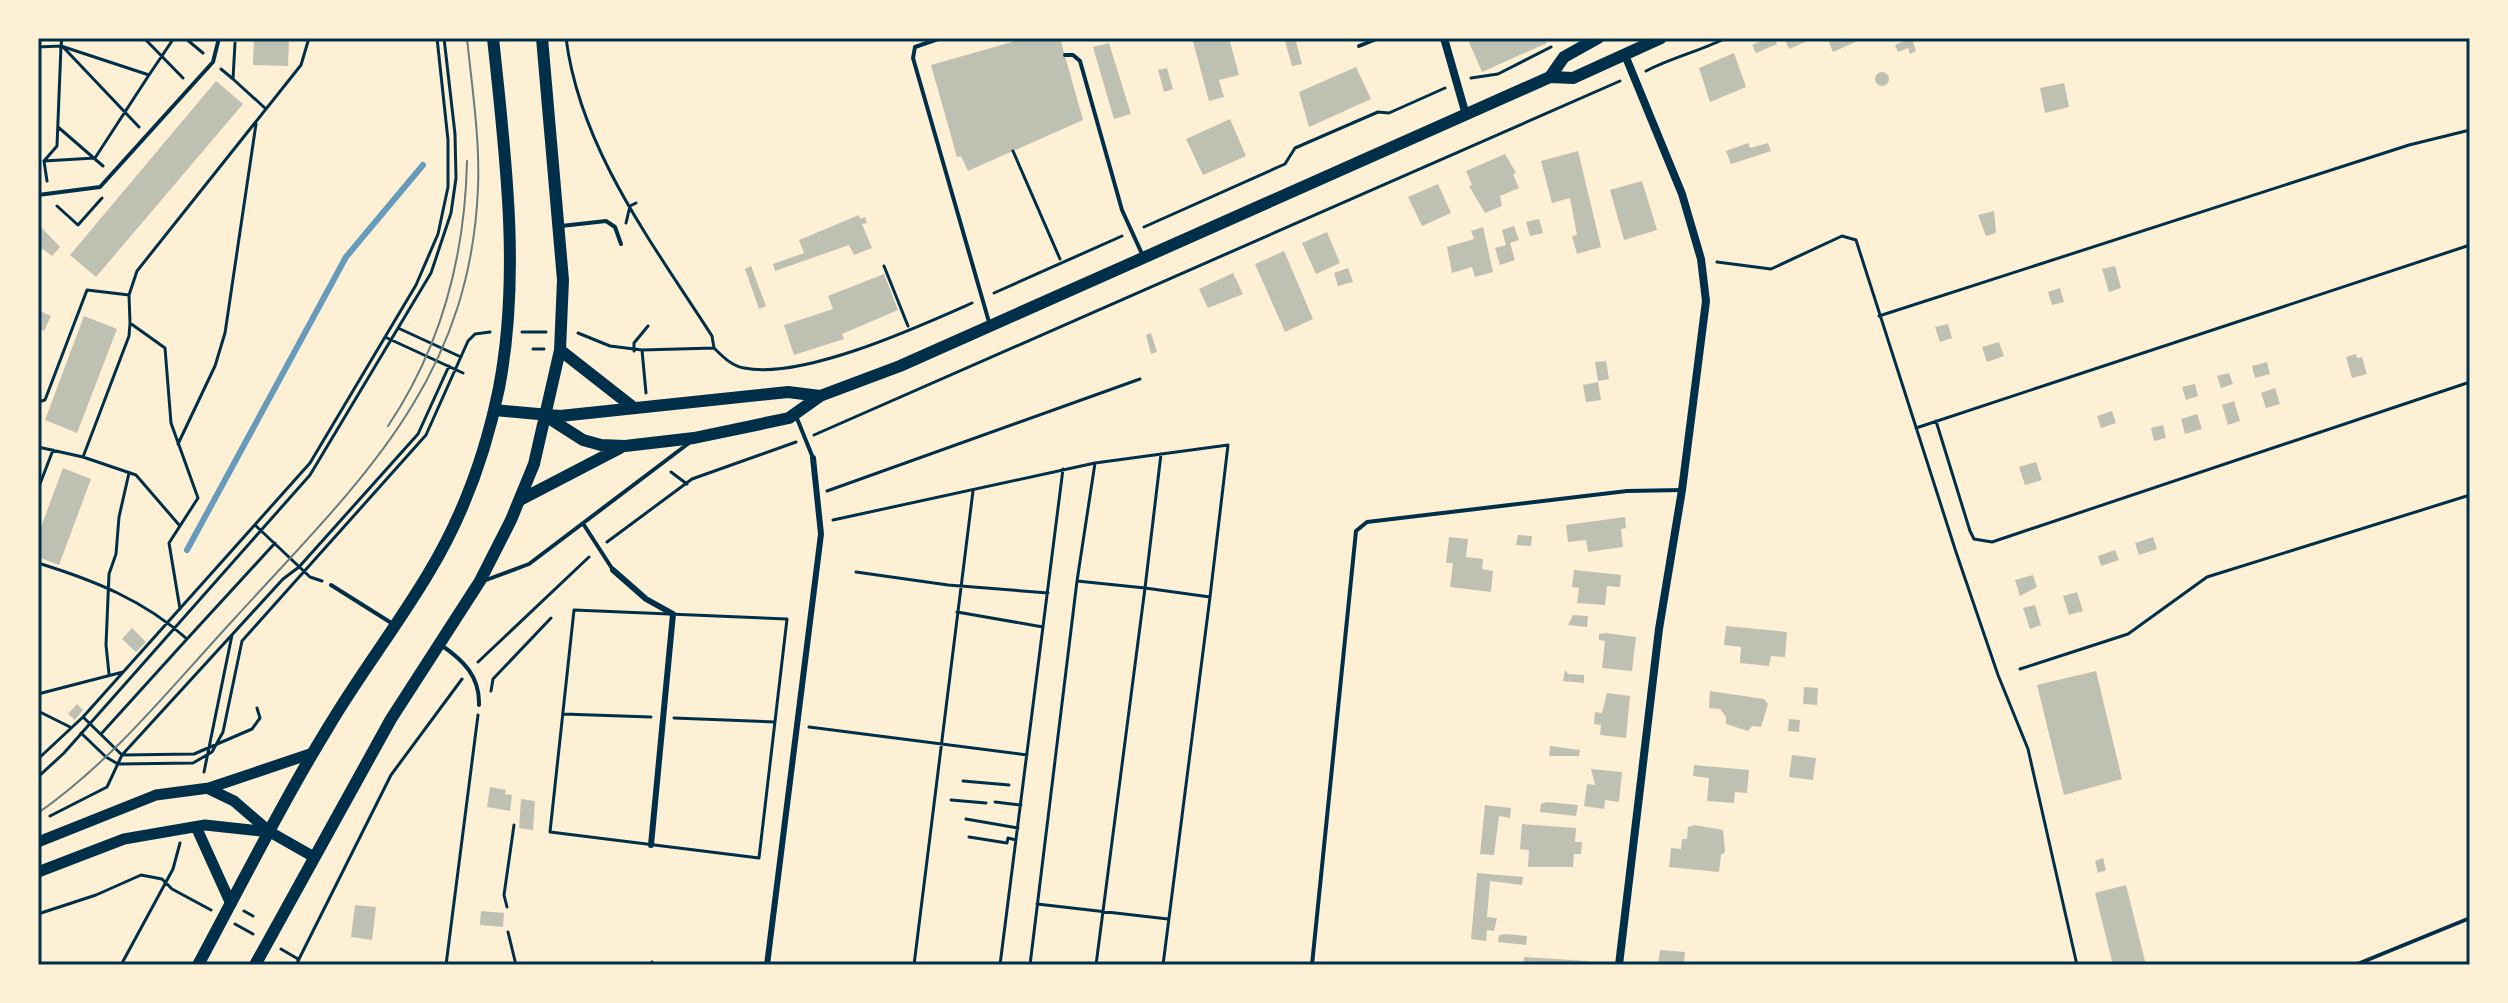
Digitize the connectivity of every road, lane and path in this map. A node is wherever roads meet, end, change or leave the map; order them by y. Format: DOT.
graph roads {
  1 [pos="62,38"];
  2 [pos="144,38"];
  3 [pos="174,38"];
  4 [pos="219,38"];
  5 [pos="309,38"];
  6 [pos="437,38"];
  7 [pos="444,38"];
  8 [pos="493,38"];
  9 [pos="542,38"];
  10 [pos="566,38"];
  11 [pos="941,38"];
  12 [pos="1379,38"];
  13 [pos="1444,38"];
  14 [pos="1598,38"];
  15 [pos="1661,38"];
  16 [pos="1726,38"];
  17 [pos="235,43"];
  18 [pos="1555,44"];
  19 [pos="61,46"];
  20 [pos="1359,46"];
  21 [pos="38,47"];
  22 [pos="1065,55"];
  23 [pos="1625,55"];
  24 [pos="161,57"];
  25 [pos="1645,71"];
  26 [pos="149,75"];
  27 [pos="1471,77"];
  28 [pos="1550,77"];
  29 [pos="1623,80"];
  30 [pos="191,87"];
  31 [pos="1448,87"];
  32 [pos="266,109"];
  33 [pos="125,112"];
  34 [pos="1466,115"];
  35 [pos="256,122"];
  36 [pos="58,127"];
  37 [pos="2470,130"];
  38 [pos="147,135"];
  39 [pos="1013,151"];
  40 [pos="95,158"];
  41 [pos="111,174"];
  42 [pos="107,192"];
  43 [pos="38,195"];
  44 [pos="51,201"];
  45 [pos="636,203"];
  46 [pos="630,206"];
  47 [pos="561,226"];
  48 [pos="1132,232"];
  49 [pos="619,236"];
  50 [pos="621,244"];
  51 [pos="2470,245"];
  52 [pos="1144,258"];
  53 [pos="1060,259"];
  54 [pos="1701,259"];
  55 [pos="884,266"];
  56 [pos="129,295"];
  57 [pos="982,299"];
  58 [pos="1879,316"];
  59 [pos="130,323"];
  60 [pos="648,326"];
  61 [pos="908,326"];
  62 [pos="990,326"];
  63 [pos="398,328"];
  64 [pos="485,332"];
  65 [pos="533,332"];
  66 [pos="546,332"];
  67 [pos="577,333"];
  68 [pos="385,337"];
  69 [pos="391,340"];
  70 [pos="714,348"];
  71 [pos="533,349"];
  72 [pos="544,349"];
  73 [pos="560,350"];
  74 [pos="642,350"];
  75 [pos="634,351"];
  76 [pos="461,357"];
  77 [pos="449,366"];
  78 [pos="456,370"];
  79 [pos="463,373"];
  80 [pos="1140,379"];
  81 [pos="2470,382"];
  82 [pos="645,386"];
  83 [pos="820,396"];
  84 [pos="38,402"];
  85 [pos="634,408"];
  86 [pos="494,410"];
  87 [pos="796,415"];
  88 [pos="547,417"];
  89 [pos="1936,421"];
  90 [pos="1916,428"];
  91 [pos="694,438"];
  92 [pos="804,439"];
  93 [pos="178,444"];
  94 [pos="625,446"];
  95 [pos="38,447"];
  96 [pos="53,450"];
  97 [pos="1161,454"];
  98 [pos="83,457"];
  99 [pos="813,458"];
  100 [pos="1095,463"];
  101 [pos="1063,469"];
  102 [pos="667,470"];
  103 [pos="129,473"];
  104 [pos="687,484"];
  105 [pos="38,489"];
  106 [pos="1682,490"];
  107 [pos="973,491"];
  108 [pos="818,494"];
  109 [pos="2470,495"];
  110 [pos="520,500"];
  111 [pos="821,523"];
  112 [pos="584,524"];
  113 [pos="255,525"];
  114 [pos="180,526"];
  115 [pos="261,530"];
  116 [pos="275,543"];
  117 [pos="599,548"];
  118 [pos="38,563"];
  119 [pos="299,567"];
  120 [pos="613,570"];
  121 [pos="304,571"];
  122 [pos="856,572"];
  123 [pos="480,581"];
  124 [pos="1077,581"];
  125 [pos="331,585"];
  126 [pos="960,586"];
  127 [pos="108,587"];
  128 [pos="1145,588"];
  129 [pos="1048,593"];
  130 [pos="1210,597"];
  131 [pos="180,610"];
  132 [pos="957,612"];
  133 [pos="551,618"];
  134 [pos="168,622"];
  135 [pos="395,625"];
  136 [pos="1043,627"];
  137 [pos="174,628"];
  138 [pos="232,635"];
  139 [pos="187,639"];
  140 [pos="439,644"];
  141 [pos="2020,669"];
  142 [pos="470,671"];
  143 [pos="123,672"];
  144 [pos="109,674"];
  145 [pos="38,694"];
  146 [pos="490,701"];
  147 [pos="479,705"];
  148 [pos="257,708"];
  149 [pos="38,711"];
  150 [pos="489,712"];
  151 [pos="83,717"];
  152 [pos="90,723"];
  153 [pos="797,726"];
  154 [pos="72,728"];
  155 [pos="81,733"];
  156 [pos="101,734"];
  157 [pos="220,741"];
  158 [pos="940,744"];
  159 [pos="208,747"];
  160 [pos="38,751"];
  161 [pos="313,753"];
  162 [pos="122,755"];
  163 [pos="1027,755"];
  164 [pos="206,757"];
  165 [pos="39,758"];
  166 [pos="118,764"];
  167 [pos="203,774"];
  168 [pos="38,777"];
  169 [pos="963,781"];
  170 [pos="1009,785"];
  171 [pos="209,788"];
  172 [pos="951,800"];
  173 [pos="995,802"];
  174 [pos="986,803"];
  175 [pos="1021,805"];
  176 [pos="50,816"];
  177 [pos="966,819"];
  178 [pos="514,825"];
  179 [pos="1018,828"];
  180 [pos="197,829"];
  181 [pos="270,832"];
  182 [pos="969,837"];
  183 [pos="1016,840"];
  184 [pos="38,842"];
  185 [pos="651,845"];
  186 [pos="179,853"];
  187 [pos="314,857"];
  188 [pos="38,872"];
  189 [pos="166,881"];
  190 [pos="231,904"];
  191 [pos="1037,904"];
  192 [pos="507,907"];
  193 [pos="210,910"];
  194 [pos="244,911"];
  195 [pos="1103,913"];
  196 [pos="38,914"];
  197 [pos="253,916"];
  198 [pos="2470,918"];
  199 [pos="1168,919"];
  200 [pos="237,925"];
  201 [pos="246,930"];
  202 [pos="508,932"];
  203 [pos="121,965"];
  204 [pos="198,965"];
  205 [pos="255,965"];
  206 [pos="296,965"];
  207 [pos="446,965"];
  208 [pos="516,965"];
  209 [pos="767,965"];
  210 [pos="914,965"];
  211 [pos="1000,965"];
  212 [pos="1030,965"];
  213 [pos="1096,965"];
  214 [pos="1163,965"];
  215 [pos="1312,965"];
  216 [pos="1619,965"];
  217 [pos="2077,965"];
  218 [pos="2355,965"];
  1 -- 19 [label="path"];
  2 -- 24 [label="path"];
  3 -- 24 [label="path"];
  4 -- 30 [label="lane"];
  5 -- 32 [label="path"];
  6 -- 68 [label="path"];
  7 -- 63 [label="path"];
  8 -- 86 [label="main road"];
  9 -- 47 [label="main road"];
  10 -- 46 [label="path"];
  11 -- 57 [label="lane"];
  12 -- 20 [label="lane"];
  13 -- 34 [label="street"];
  14 -- 28 [label="main road"];
  15 -- 23 [label="main road"];
  16 -- 25 [label="path"];
  17 -- 32 [label="path"];
  18 -- 27 [label="path"];
  19 -- 21 [label="path"];
  19 -- 26 [label="path"];
  19 -- 33 [label="path"];
  19 -- 36 [label="path"];
  22 -- 48 [label="lane"];
  23 -- 28 [label="main road"];
  23 -- 54 [label="street"];
  24 -- 26 [label="path"];
  24 -- 30 [label="path"];
  26 -- 33 [label="path"];
  28 -- 34 [label="main road"];
  29 -- 92 [label="path"];
  30 -- 38 [label="lane"];
  31 -- 48 [label="path"];
  32 -- 35 [label="path"];
  33 -- 38 [label="path"];
  33 -- 40 [label="path"];
  34 -- 52 [label="main road"];
  35 -- 56 [label="path"];
  35 -- 93 [label="path"];
  36 -- 40 [label="path"];
  36 -- 40 [label="path"];
  37 -- 58 [label="path"];
  38 -- 41 [label="lane"];
  39 -- 53 [label="path"];
  40 -- 41 [label="path"];
  41 -- 43 [label="lane"];
  42 -- 44 [label="path"];
  45 -- 46 [label="path"];
  46 -- 49 [label="path"];
  46 -- 70 [label="path"];
  47 -- 49 [label="lane"];
  47 -- 73 [label="main road"];
  48 -- 52 [label="lane"];
  48 -- 57 [label="path"];
  49 -- 50 [label="lane"];
  51 -- 89 [label="path"];
  52 -- 62 [label="main road"];
  54 -- 58 [label="path"];
  54 -- 106 [label="street"];
  55 -- 61 [label="path"];
  56 -- 59 [label="path"];
  56 -- 84 [label="path"];
  57 -- 62 [label="lane"];
  57 -- 70 [label="path"];
  58 -- 90 [label="path"];
  59 -- 93 [label="path"];
  59 -- 98 [label="path"];
  60 -- 75 [label="path"];
  62 -- 83 [label="main road"];
  63 -- 69 [label="path"];
  63 -- 76 [label="path"];
  64 -- 76 [label="path"];
  65 -- 66 [label="path"];
  67 -- 75 [label="path"];
  68 -- 69 [label="path"];
  68 -- 113 [label="path"];
  69 -- 77 [label="path"];
  69 -- 115 [label="path"];
  70 -- 74 [label="path"];
  71 -- 72 [label="path"];
  73 -- 85 [label="main road"];
  73 -- 88 [label="main road"];
  74 -- 75 [label="path"];
  74 -- 82 [label="path"];
  76 -- 78 [label="path"];
  77 -- 78 [label="path"];
  77 -- 119 [label="path"];
  78 -- 79 [label="path"];
  78 -- 121 [label="path"];
  80 -- 108 [label="path"];
  81 -- 89 [label="path"];
  83 -- 85 [label="main road"];
  83 -- 87 [label="main road"];
  85 -- 88 [label="main road"];
  86 -- 88 [label="main road"];
  86 -- 135 [label="main road"];
  87 -- 91 [label="main road"];
  87 -- 92 [label="lane"];
  88 -- 94 [label="main road"];
  88 -- 110 [label="main road"];
  89 -- 90 [label="path"];
  90 -- 217 [label="path"];
  91 -- 94 [label="main road"];
  91 -- 112 [label="lane"];
  92 -- 99 [label="lane"];
  92 -- 104 [label="path"];
  93 -- 114 [label="path"];
  94 -- 110 [label="main road"];
  95 -- 96 [label="path"];
  96 -- 98 [label="path"];
  96 -- 105 [label="path"];
  97 -- 100 [label="path"];
  97 -- 128 [label="path"];
  97 -- 130 [label="path"];
  98 -- 103 [label="path"];
  99 -- 108 [label="street"];
  100 -- 101 [label="path"];
  100 -- 124 [label="path"];
  101 -- 107 [label="path"];
  101 -- 129 [label="path"];
  102 -- 104 [label="path"];
  103 -- 114 [label="path"];
  103 -- 127 [label="path"];
  104 -- 117 [label="path"];
  106 -- 215 [label="lane"];
  106 -- 216 [label="street"];
  107 -- 111 [label="path"];
  107 -- 126 [label="path"];
  108 -- 111 [label="street"];
  109 -- 141 [label="path"];
  110 -- 123 [label="main road"];
  111 -- 153 [label="street"];
  112 -- 117 [label="lane"];
  112 -- 123 [label="lane"];
  113 -- 115 [label="path"];
  113 -- 131 [label="path"];
  114 -- 131 [label="path"];
  115 -- 116 [label="path"];
  115 -- 137 [label="path"];
  116 -- 119 [label="path"];
  116 -- 139 [label="path"];
  117 -- 120 [label="lane"];
  117 -- 142 [label="path"];
  118 -- 127 [label="path"];
  119 -- 121 [label="path"];
  119 -- 138 [label="path"];
  120 -- 185 [label="street"];
  121 -- 125 [label="path"];
  121 -- 157 [label="path"];
  122 -- 126 [label="path"];
  123 -- 140 [label="main road"];
  124 -- 128 [label="path"];
  124 -- 191 [label="path"];
  125 -- 135 [label="lane"];
  126 -- 129 [label="path"];
  126 -- 132 [label="path"];
  127 -- 134 [label="path"];
  127 -- 144 [label="path"];
  128 -- 130 [label="path"];
  128 -- 195 [label="path"];
  129 -- 136 [label="path"];
  130 -- 199 [label="path"];
  131 -- 134 [label="path"];
  132 -- 136 [label="path"];
  132 -- 158 [label="path"];
  133 -- 146 [label="path"];
  134 -- 137 [label="path"];
  134 -- 143 [label="path"];
  135 -- 161 [label="main road"];
  136 -- 163 [label="path"];
  137 -- 139 [label="path"];
  137 -- 152 [label="path"];
  138 -- 159 [label="path"];
  138 -- 162 [label="path"];
  139 -- 156 [label="path"];
  140 -- 142 [label="lane"];
  140 -- 187 [label="main road"];
  142 -- 147 [label="lane"];
  142 -- 206 [label="path"];
  143 -- 144 [label="path"];
  143 -- 151 [label="path"];
  144 -- 145 [label="path"];
  148 -- 157 [label="path"];
  149 -- 154 [label="path"];
  150 -- 207 [label="path"];
  151 -- 152 [label="path"];
  151 -- 154 [label="path"];
  152 -- 155 [label="path"];
  152 -- 156 [label="path"];
  153 -- 158 [label="path"];
  153 -- 209 [label="street"];
  154 -- 165 [label="path"];
  155 -- 166 [label="path"];
  155 -- 168 [label="path"];
  156 -- 162 [label="path"];
  157 -- 159 [label="path"];
  157 -- 164 [label="path"];
  158 -- 163 [label="path"];
  158 -- 210 [label="path"];
  159 -- 162 [label="path"];
  159 -- 164 [label="path"];
  160 -- 165 [label="path"];
  161 -- 171 [label="main road"];
  161 -- 181 [label="main road"];
  162 -- 166 [label="path"];
  163 -- 175 [label="path"];
  164 -- 166 [label="path"];
  164 -- 167 [label="path"];
  166 -- 176 [label="path"];
  169 -- 170 [label="path"];
  171 -- 181 [label="main road"];
  171 -- 184 [label="main road"];
  172 -- 174 [label="path"];
  173 -- 175 [label="path"];
  175 -- 179 [label="path"];
  177 -- 179 [label="path"];
  178 -- 192 [label="path"];
  179 -- 183 [label="path"];
  180 -- 181 [label="main road"];
  180 -- 188 [label="main road"];
  180 -- 190 [label="main road"];
  181 -- 187 [label="main road"];
  181 -- 190 [label="main road"];
  182 -- 183 [label="path"];
  183 -- 211 [label="path"];
  186 -- 189 [label="path"];
  187 -- 205 [label="main road"];
  189 -- 193 [label="path"];
  189 -- 196 [label="path"];
  189 -- 203 [label="path"];
  190 -- 204 [label="main road"];
  191 -- 195 [label="path"];
  191 -- 212 [label="path"];
  194 -- 197 [label="path"];
  195 -- 199 [label="path"];
  195 -- 213 [label="path"];
  198 -- 218 [label="lane"];
  199 -- 214 [label="path"];
  200 -- 201 [label="path"];
  202 -- 208 [label="path"];
}
